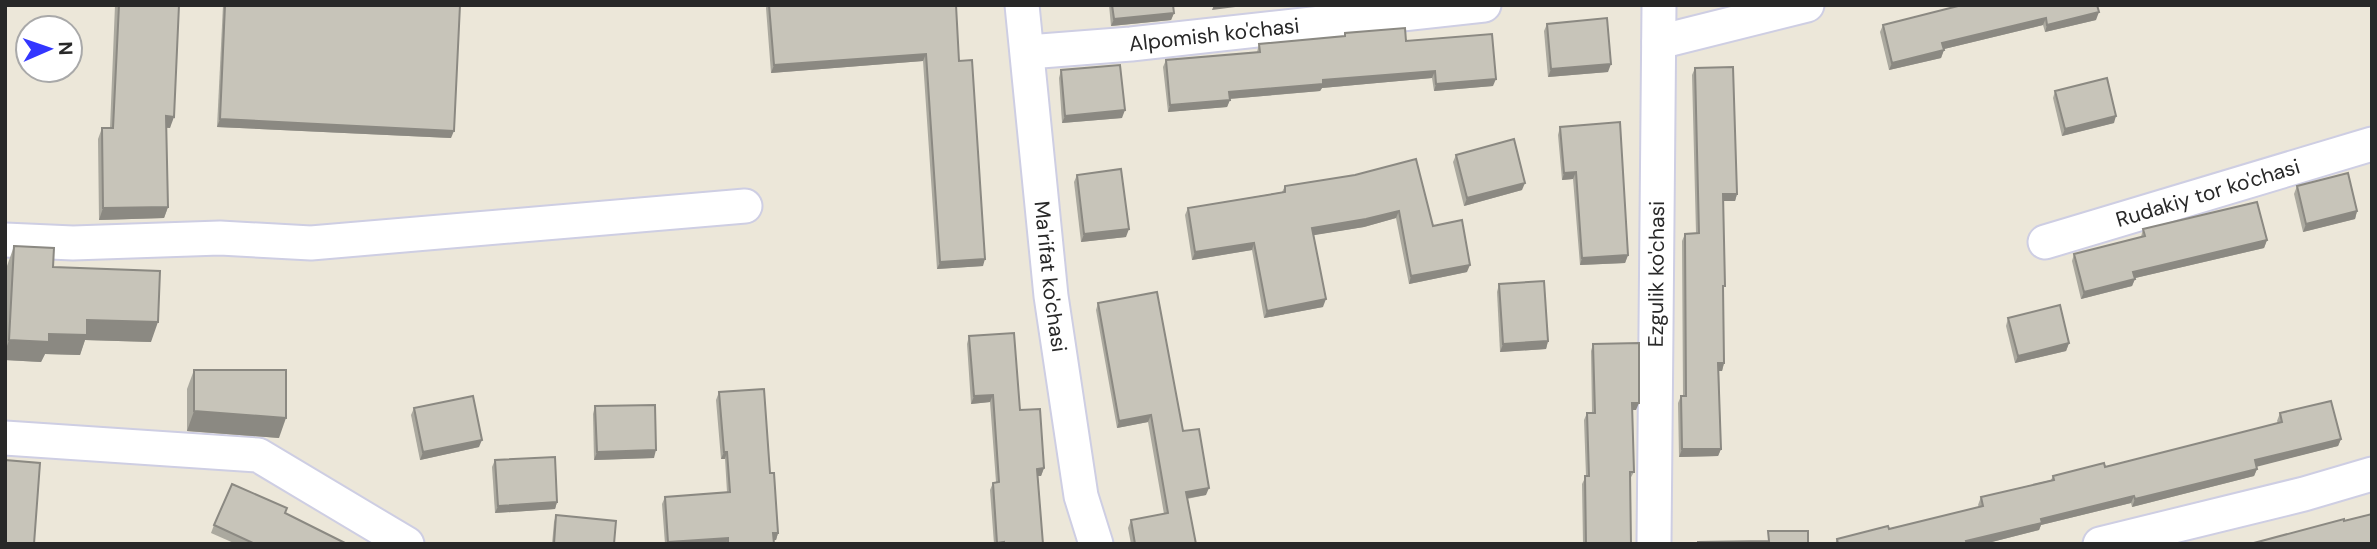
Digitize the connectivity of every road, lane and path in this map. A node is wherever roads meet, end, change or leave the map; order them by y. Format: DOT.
graph roads {
  1 [pos="1021,5"];
  2 [pos="1484,5"];
  3 [pos="1659,5"];
  4 [pos="1807,5"];
  5 [pos="1659,42"];
  6 [pos="1028,52"];
  7 [pos="2372,144"];
  8 [pos="745,205"];
  9 [pos="5,240"];
  10 [pos="2045,243"];
  11 [pos="5,438"];
  12 [pos="2372,474"];
  13 [pos="407,544"];
  14 [pos="1096,544"];
  15 [pos="1654,544"];
  16 [pos="2100,544"];
  1 -- 6 [label="street, Ma'rifat ko'chasi"];
  2 -- 6 [label="street, Alpomish ko'chasi"];
  3 -- 5 [label="street, Ezgulik ko'chasi"];
  4 -- 5 [label="street"];
  5 -- 15 [label="street, Ezgulik ko'chasi"];
  6 -- 14 [label="street, Ma'rifat ko'chasi"];
  7 -- 10 [label="street, Rudakiy tor ko'chasi"];
  8 -- 9 [label="street"];
  11 -- 13 [label="street"];
  12 -- 16 [label="street"];
}
